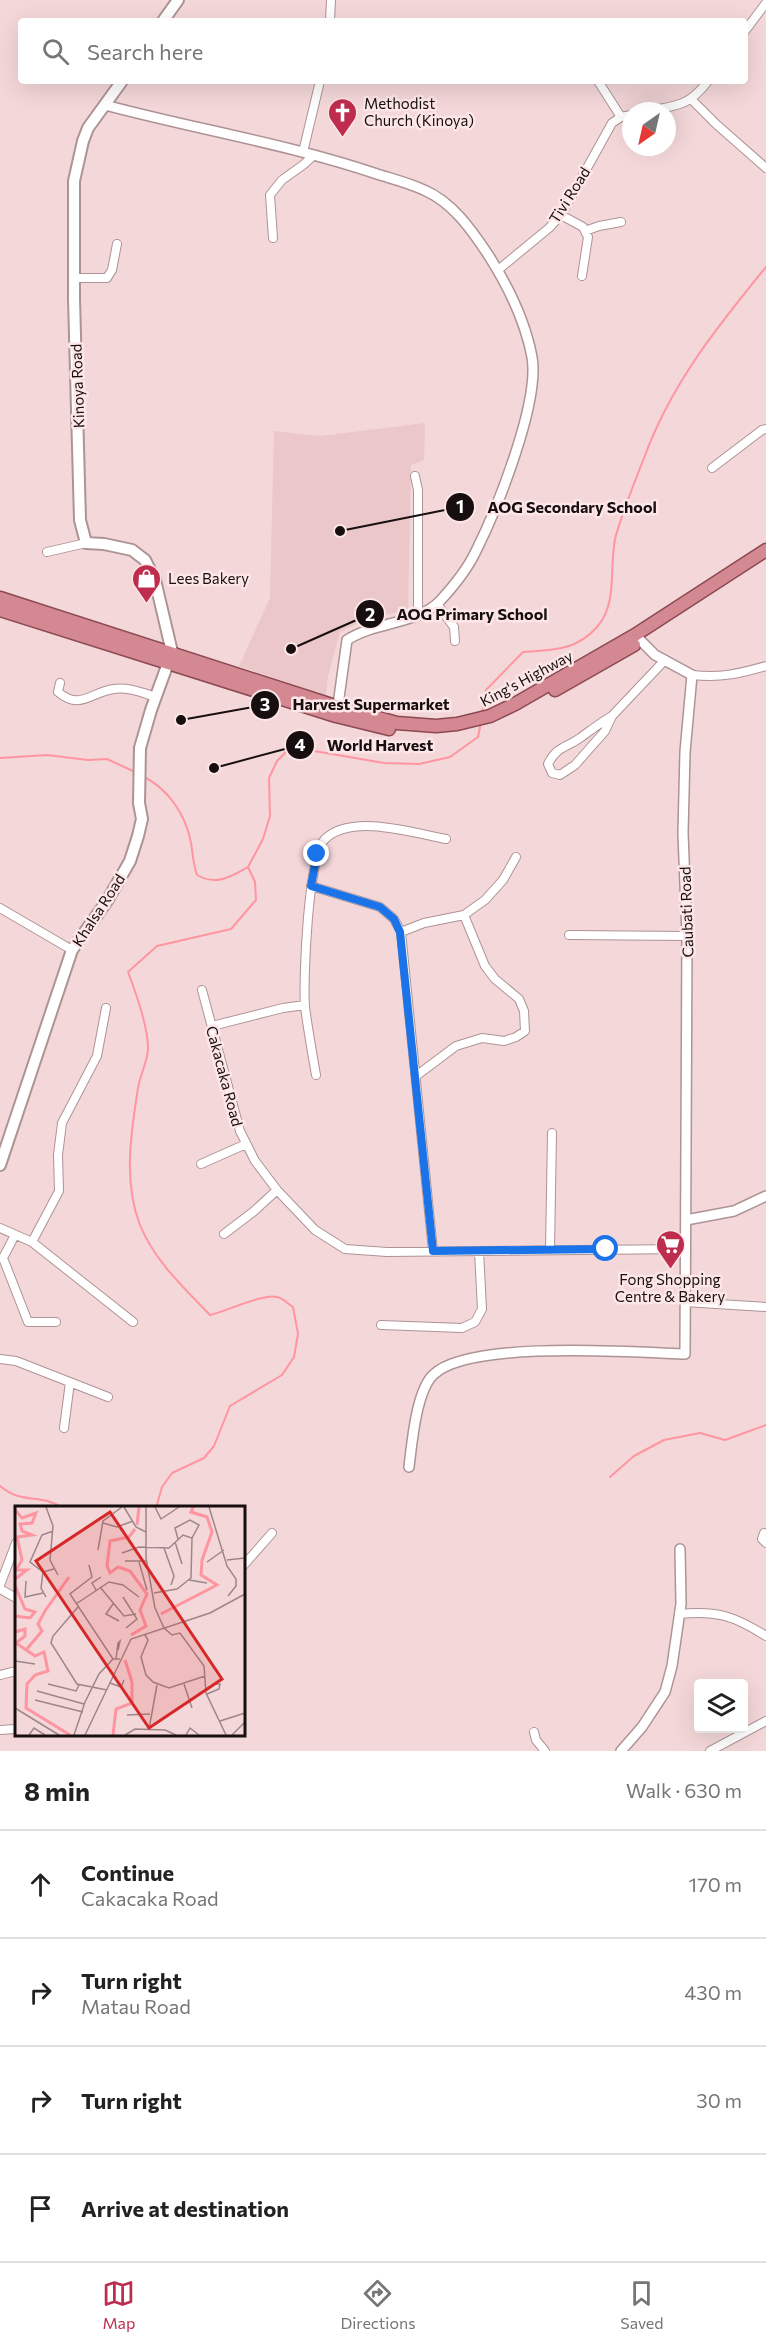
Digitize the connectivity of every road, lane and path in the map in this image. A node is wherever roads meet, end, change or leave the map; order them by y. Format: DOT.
graph roads {
  1 [pos="178,0"];
  2 [pos="331,0"];
  3 [pos="766,3"];
  4 [pos="165,18"];
  5 [pos="330,18"];
  6 [pos="748,27"];
  7 [pos="120,84"];
  8 [pos="319,84"];
  9 [pos="600,84"];
  10 [pos="705,84"];
  11 [pos="691,99"];
  12 [pos="105,105"];
  13 [pos="676,106"];
  14 [pos="621,117"];
  15 [pos="303,152"];
  16 [pos="314,155"];
  17 [pos="766,168"];
  18 [pos="561,215"];
  19 [pos="621,222"];
  20 [pos="585,231"];
  21 [pos="273,238"];
  22 [pos="117,244"];
  23 [pos="498,270"];
  24 [pos="582,276"];
  25 [pos="75,278"];
  26 [pos="766,429"];
  27 [pos="712,468"];
  28 [pos="415,476"];
  29 [pos="86,543"];
  30 [pos="766,550"];
  31 [pos="47,552"];
  32 [pos="766,560"];
  33 [pos="0,598"];
  34 [pos="437,604"];
  35 [pos="0,610"];
  36 [pos="418,615"];
  37 [pos="637,638"];
  38 [pos="455,641"];
  39 [pos="170,658"];
  40 [pos="665,660"];
  41 [pos="766,666"];
  42 [pos="692,675"];
  43 [pos="60,683"];
  44 [pos="156,697"];
  45 [pos="337,711"];
  46 [pos="612,716"];
  47 [pos="446,839"];
  48 [pos="516,857"];
  49 [pos="311,886"];
  50 [pos="0,908"];
  51 [pos="464,915"];
  52 [pos="400,932"];
  53 [pos="569,934"];
  54 [pos="687,936"];
  55 [pos="72,950"];
  56 [pos="202,990"];
  57 [pos="305,1005"];
  58 [pos="106,1008"];
  59 [pos="212,1026"];
  60 [pos="316,1075"];
  61 [pos="416,1076"];
  62 [pos="552,1133"];
  63 [pos="246,1144"];
  64 [pos="201,1164"];
  65 [pos="0,1165"];
  66 [pos="277,1190"];
  67 [pos="766,1196"];
  68 [pos="686,1220"];
  69 [pos="0,1228"];
  70 [pos="224,1234"];
  71 [pos="15,1235"];
  72 [pos="32,1242"];
  73 [pos="686,1249"];
  74 [pos="550,1250"];
  75 [pos="433,1251"];
  76 [pos="479,1251"];
  77 [pos="685,1302"];
  78 [pos="766,1308"];
  79 [pos="56,1322"];
  80 [pos="133,1322"];
  81 [pos="381,1325"];
  82 [pos="0,1359"];
  83 [pos="70,1382"];
  84 [pos="108,1397"];
  85 [pos="64,1428"];
  86 [pos="409,1467"];
  87 [pos="272,1533"];
  88 [pos="764,1533"];
  89 [pos="766,1544"];
  90 [pos="15,1546"];
  91 [pos="680,1549"];
  92 [pos="244,1565"];
  93 [pos="0,1587"];
  94 [pos="15,1597"];
  95 [pos="679,1614"];
  96 [pos="766,1636"];
  97 [pos="15,1671"];
  98 [pos="0,1675"];
  99 [pos="766,1721"];
  100 [pos="15,1729"];
  101 [pos="0,1730"];
  102 [pos="534,1732"];
  103 [pos="545,1751"];
  104 [pos="621,1751"];
  105 [pos="710,1751"];
  1 -- 4 [label="main road"];
  2 -- 5 [label="street"];
  3 -- 6 [label="street"];
  7 -- 12 [label="main road, Kinoya Road"];
  8 -- 15 [label="street"];
  9 -- 14 [label="street"];
  10 -- 11 [label="street"];
  11 -- 13 [label="street"];
  11 -- 17 [label="street"];
  12 -- 15 [label="street"];
  12 -- 25 [label="main road, Kinoya Road"];
  14 -- 18 [label="street, Tivi Road"];
  15 -- 16 [label="street"];
  16 -- 21 [label="street"];
  16 -- 23 [label="street"];
  18 -- 20 [label="street"];
  18 -- 23 [label="street, Tivi Road"];
  19 -- 20 [label="street"];
  20 -- 24 [label="street"];
  22 -- 25 [label="street"];
  23 -- 34 [label="street"];
  25 -- 29 [label="main road, Kinoya Road"];
  26 -- 27 [label="street"];
  28 -- 36 [label="street"];
  29 -- 31 [label="street"];
  29 -- 39 [label="main road"];
  30 -- 37 [label="highway, King's Highway"];
  32 -- 37 [label="highway, King's Highway"];
  33 -- 39 [label="highway, King's Highway"];
  34 -- 36 [label="street"];
  34 -- 38 [label="street"];
  35 -- 39 [label="highway, King's Highway"];
  36 -- 45 [label="street"];
  37 -- 40 [label="street"];
  37 -- 45 [label="highway, King's Highway"];
  39 -- 44 [label="main road, Khalsa Road"];
  39 -- 45 [label="highway, King's Highway"];
  40 -- 42 [label="street"];
  40 -- 46 [label="street"];
  41 -- 42 [label="street"];
  42 -- 54 [label="street, Caubati Road"];
  43 -- 44 [label="street"];
  44 -- 55 [label="main road, Khalsa Road"];
  46 -- 46 [label="street"];
  47 -- 49 [label="street"];
  48 -- 51 [label="street"];
  49 -- 52 [label="street"];
  49 -- 57 [label="street"];
  50 -- 55 [label="street"];
  51 -- 52 [label="street"];
  51 -- 61 [label="street"];
  52 -- 61 [label="street"];
  53 -- 54 [label="street"];
  54 -- 68 [label="street, Caubati Road"];
  55 -- 65 [label="main road, Khalsa Road"];
  56 -- 59 [label="street, Cakacaka Road"];
  57 -- 59 [label="street"];
  57 -- 60 [label="street"];
  58 -- 72 [label="street"];
  59 -- 63 [label="street, Cakacaka Road"];
  61 -- 75 [label="street"];
  62 -- 74 [label="street"];
  63 -- 64 [label="street"];
  63 -- 66 [label="street, Cakacaka Road"];
  66 -- 70 [label="street"];
  66 -- 75 [label="street, Cakacaka Road"];
  67 -- 68 [label="street"];
  68 -- 73 [label="street, Caubati Road"];
  69 -- 71 [label="street"];
  71 -- 72 [label="street"];
  71 -- 79 [label="street"];
  72 -- 80 [label="street"];
  73 -- 74 [label="street, Cakacaka Road"];
  73 -- 77 [label="street, Caubati Road"];
  74 -- 76 [label="street, Cakacaka Road"];
  75 -- 76 [label="street, Cakacaka Road"];
  76 -- 81 [label="street"];
  77 -- 78 [label="street"];
  77 -- 86 [label="street, Caubati Road"];
  82 -- 83 [label="street"];
  83 -- 84 [label="street"];
  83 -- 85 [label="street"];
  87 -- 92 [label="street"];
  88 -- 89 [label="street"];
  90 -- 93 [label="street"];
  91 -- 95 [label="street"];
  93 -- 94 [label="street"];
  95 -- 96 [label="street"];
  95 -- 104 [label="street"];
  97 -- 98 [label="street"];
  99 -- 105 [label="street"];
  100 -- 101 [label="street"];
  102 -- 103 [label="street"];
}
